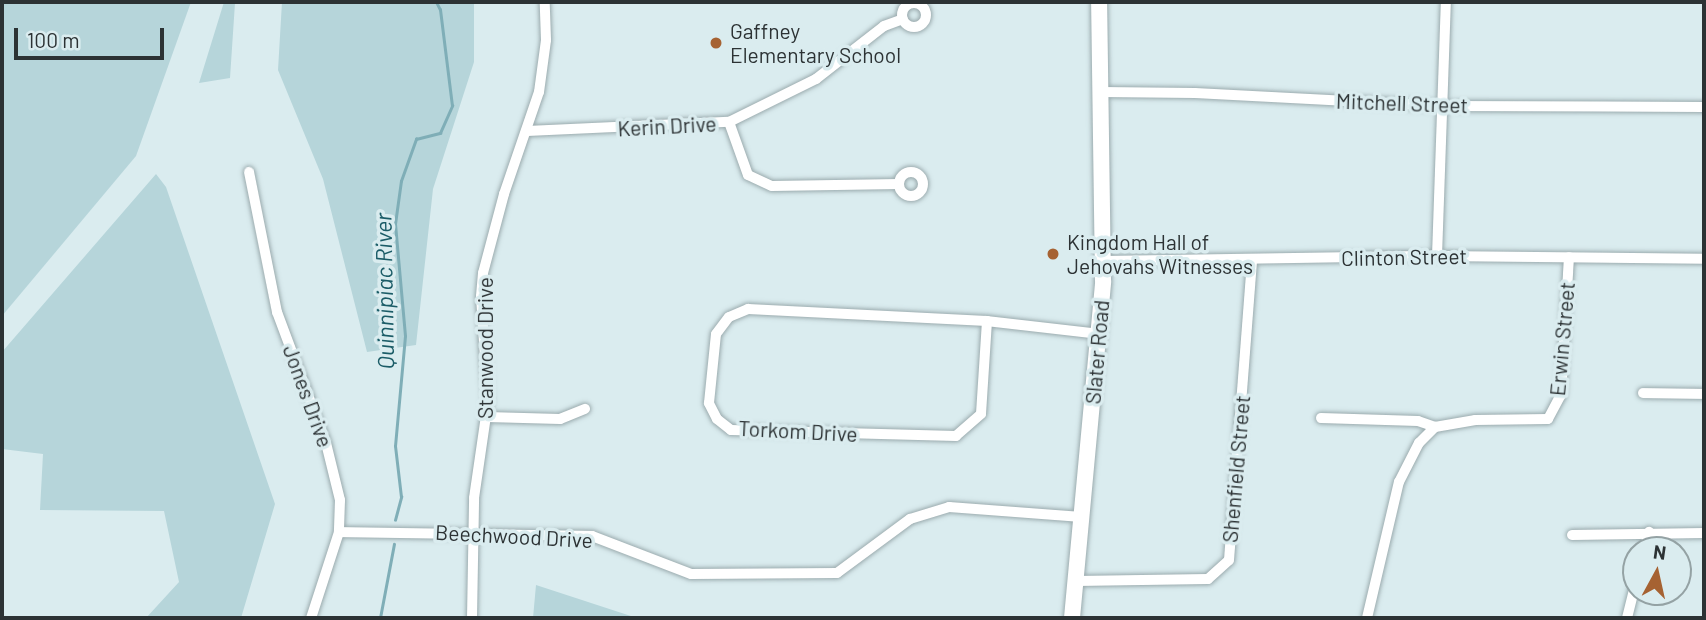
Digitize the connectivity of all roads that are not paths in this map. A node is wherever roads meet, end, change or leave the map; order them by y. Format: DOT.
graph roads {
  1 [pos="545,2"];
  2 [pos="1099,2"];
  3 [pos="1446,2"];
  4 [pos="903,19"];
  5 [pos="1101,92"];
  6 [pos="1444,106"];
  7 [pos="1704,107"];
  8 [pos="729,122"];
  9 [pos="527,131"];
  10 [pos="249,172"];
  11 [pos="899,184"];
  12 [pos="1437,256"];
  13 [pos="1569,257"];
  14 [pos="1704,258"];
  15 [pos="1252,260"];
  16 [pos="1104,261"];
  17 [pos="987,321"];
  18 [pos="1099,334"];
  19 [pos="1643,393"];
  20 [pos="1704,394"];
  21 [pos="585,409"];
  22 [pos="487,417"];
  23 [pos="1321,418"];
  24 [pos="1435,427"];
  25 [pos="1082,517"];
  26 [pos="339,532"];
  27 [pos="473,532"];
  28 [pos="1649,532"];
  29 [pos="1704,534"];
  30 [pos="1572,535"];
  31 [pos="1648,536"];
  32 [pos="1076,581"];
  33 [pos="311,618"];
  34 [pos="472,618"];
  35 [pos="1072,618"];
  36 [pos="1367,618"];
  1 -- 9 [label="street, Stanwood Drive"];
  2 -- 5 [label="main road, Slater Road"];
  3 -- 6 [label="street"];
  4 -- 8 [label="street, Kerin Drive"];
  5 -- 6 [label="street, Mitchell Street"];
  5 -- 16 [label="main road, Slater Road"];
  6 -- 7 [label="street, Mitchell Street"];
  6 -- 12 [label="street"];
  8 -- 9 [label="street, Kerin Drive"];
  8 -- 11 [label="street"];
  9 -- 22 [label="street, Stanwood Drive"];
  10 -- 26 [label="street, Jones Drive"];
  12 -- 13 [label="street, Clinton Street"];
  12 -- 15 [label="street, Clinton Street"];
  13 -- 14 [label="street, Clinton Street"];
  13 -- 24 [label="street, Erwin Street"];
  15 -- 16 [label="street, Clinton Street"];
  15 -- 32 [label="street, Shenfield Street"];
  16 -- 18 [label="main road, Slater Road"];
  17 -- 17 [label="street, Torkom Drive"];
  17 -- 18 [label="street, Torkom Drive"];
  18 -- 25 [label="main road, Slater Road"];
  19 -- 20 [label="street"];
  21 -- 22 [label="street"];
  22 -- 27 [label="street, Stanwood Drive"];
  23 -- 24 [label="street"];
  24 -- 36 [label="street"];
  25 -- 27 [label="street, Beechwood Drive"];
  25 -- 32 [label="main road, Slater Road"];
  26 -- 27 [label="street, Beechwood Drive"];
  26 -- 33 [label="street, Jones Drive"];
  27 -- 34 [label="street, Stanwood Drive"];
  28 -- 29 [label="street"];
  28 -- 30 [label="street"];
  28 -- 31 [label="street"];
  32 -- 35 [label="main road, Slater Road"];
}
